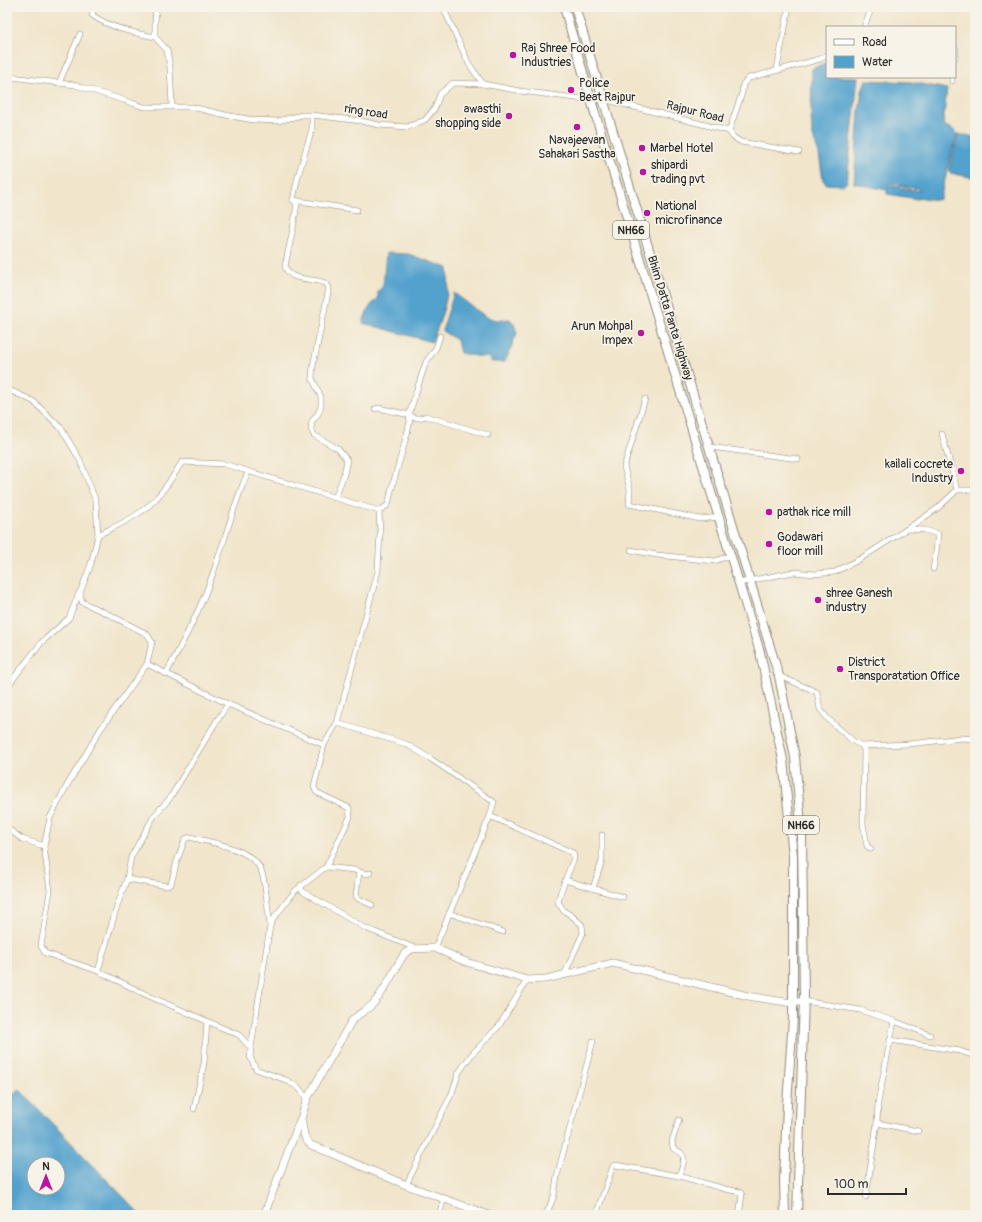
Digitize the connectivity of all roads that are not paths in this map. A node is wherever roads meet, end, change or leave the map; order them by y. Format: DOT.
graph roads {
  1 [pos="94,7"];
  2 [pos="156,7"];
  3 [pos="443,7"];
  4 [pos="564,7"];
  5 [pos="575,7"];
  6 [pos="789,7"];
  7 [pos="872,7"];
  8 [pos="864,26"];
  9 [pos="80,34"];
  10 [pos="155,37"];
  11 [pos="826,56"];
  12 [pos="777,69"];
  13 [pos="7,79"];
  14 [pos="60,83"];
  15 [pos="483,84"];
  16 [pos="603,99"];
  17 [pos="591,100"];
  18 [pos="172,106"];
  19 [pos="312,116"];
  20 [pos="729,131"];
  21 [pos="799,152"];
  22 [pos="293,200"];
  23 [pos="357,210"];
  24 [pos="440,336"];
  25 [pos="7,389"];
  26 [pos="645,399"];
  27 [pos="375,409"];
  28 [pos="409,415"];
  29 [pos="488,434"];
  30 [pos="942,434"];
  31 [pos="710,447"];
  32 [pos="798,459"];
  33 [pos="248,472"];
  34 [pos="956,490"];
  35 [pos="975,490"];
  36 [pos="335,498"];
  37 [pos="379,511"];
  38 [pos="719,517"];
  39 [pos="908,529"];
  40 [pos="98,535"];
  41 [pos="631,550"];
  42 [pos="731,555"];
  43 [pos="933,569"];
  44 [pos="750,580"];
  45 [pos="740,583"];
  46 [pos="80,593"];
  47 [pos="147,664"];
  48 [pos="166,674"];
  49 [pos="779,676"];
  50 [pos="7,688"];
  51 [pos="228,704"];
  52 [pos="337,723"];
  53 [pos="975,739"];
  54 [pos="324,745"];
  55 [pos="862,746"];
  56 [pos="490,816"];
  57 [pos="7,828"];
  58 [pos="602,834"];
  59 [pos="44,846"];
  60 [pos="871,849"];
  61 [pos="326,867"];
  62 [pos="359,872"];
  63 [pos="370,873"];
  64 [pos="127,879"];
  65 [pos="565,880"];
  66 [pos="301,885"];
  67 [pos="593,888"];
  68 [pos="623,897"];
  69 [pos="372,905"];
  70 [pos="449,913"];
  71 [pos="270,926"];
  72 [pos="503,932"];
  73 [pos="416,948"];
  74 [pos="435,948"];
  75 [pos="98,971"];
  76 [pos="564,975"];
  77 [pos="527,980"];
  78 [pos="804,1001"];
  79 [pos="792,1003"];
  80 [pos="894,1020"];
  81 [pos="207,1022"];
  82 [pos="930,1035"];
  83 [pos="890,1040"];
  84 [pos="593,1041"];
  85 [pos="251,1048"];
  86 [pos="975,1056"];
  87 [pos="307,1099"];
  88 [pos="194,1109"];
  89 [pos="301,1119"];
  90 [pos="679,1120"];
  91 [pos="877,1123"];
  92 [pos="918,1131"];
  93 [pos="679,1176"];
  94 [pos="406,1185"];
  95 [pos="866,1197"];
  96 [pos="444,1199"];
  97 [pos="664,1213"];
  98 [pos="264,1215"];
  99 [pos="438,1215"];
  100 [pos="489,1215"];
  101 [pos="546,1215"];
  102 [pos="596,1215"];
  103 [pos="672,1215"];
  104 [pos="739,1215"];
  105 [pos="785,1215"];
  106 [pos="797,1215"];
  1 -- 10 [label="street"];
  2 -- 10 [label="street"];
  3 -- 15 [label="street"];
  4 -- 17 [label="highway, Bhim Datta Panta Highway / NH66"];
  5 -- 16 [label="highway, Bhim Datta Panta Highway / NH66"];
  6 -- 12 [label="street"];
  7 -- 8 [label="street"];
  9 -- 14 [label="street"];
  10 -- 18 [label="street"];
  11 -- 12 [label="street, Rajpur Road"];
  12 -- 20 [label="street, Rajpur Road"];
  13 -- 14 [label="street, ring road"];
  14 -- 18 [label="street, ring road"];
  15 -- 17 [label="street, ring road"];
  15 -- 19 [label="street, ring road"];
  16 -- 17 [label="street, Rajpur Road"];
  16 -- 20 [label="street, Rajpur Road"];
  16 -- 31 [label="highway, Bhim Datta Panta Highway / NH66"];
  17 -- 38 [label="highway, Bhim Datta Panta Highway / NH66"];
  18 -- 19 [label="street, ring road"];
  19 -- 22 [label="street"];
  20 -- 21 [label="street"];
  22 -- 23 [label="street"];
  22 -- 36 [label="street"];
  24 -- 28 [label="street"];
  25 -- 40 [label="street"];
  26 -- 38 [label="street"];
  27 -- 28 [label="street"];
  28 -- 29 [label="street"];
  28 -- 37 [label="street"];
  30 -- 34 [label="street"];
  31 -- 32 [label="street"];
  31 -- 44 [label="highway, NH66"];
  33 -- 36 [label="street"];
  33 -- 40 [label="street"];
  33 -- 48 [label="street"];
  34 -- 35 [label="street"];
  34 -- 39 [label="street"];
  36 -- 37 [label="street"];
  37 -- 52 [label="street"];
  38 -- 42 [label="highway, NH66"];
  39 -- 43 [label="street"];
  39 -- 44 [label="street"];
  40 -- 46 [label="street"];
  41 -- 42 [label="street"];
  42 -- 45 [label="highway, NH66"];
  44 -- 45 [label="street"];
  44 -- 49 [label="highway, NH66"];
  45 -- 79 [label="highway, NH66"];
  46 -- 47 [label="street"];
  46 -- 50 [label="street"];
  47 -- 48 [label="street"];
  47 -- 59 [label="street"];
  48 -- 51 [label="street"];
  49 -- 55 [label="street"];
  49 -- 78 [label="highway, NH66"];
  51 -- 54 [label="street"];
  51 -- 64 [label="street"];
  52 -- 54 [label="street"];
  52 -- 56 [label="street"];
  53 -- 55 [label="street"];
  54 -- 61 [label="street"];
  55 -- 60 [label="street"];
  56 -- 65 [label="street"];
  56 -- 70 [label="street"];
  57 -- 59 [label="street"];
  58 -- 67 [label="street"];
  59 -- 75 [label="street"];
  61 -- 62 [label="street"];
  61 -- 66 [label="street"];
  62 -- 63 [label="street"];
  62 -- 69 [label="street"];
  64 -- 71 [label="street"];
  64 -- 75 [label="street"];
  65 -- 67 [label="street"];
  65 -- 76 [label="street"];
  66 -- 71 [label="street"];
  66 -- 73 [label="street"];
  67 -- 68 [label="street"];
  70 -- 72 [label="street"];
  70 -- 74 [label="street"];
  71 -- 85 [label="street"];
  73 -- 74 [label="main road"];
  73 -- 87 [label="main road"];
  74 -- 77 [label="main road"];
  75 -- 81 [label="street"];
  76 -- 77 [label="main road"];
  76 -- 79 [label="main road"];
  77 -- 94 [label="street"];
  78 -- 79 [label="main road"];
  78 -- 80 [label="street"];
  78 -- 106 [label="highway, NH66"];
  79 -- 105 [label="highway, NH66"];
  80 -- 82 [label="street"];
  80 -- 83 [label="street"];
  81 -- 85 [label="street"];
  81 -- 88 [label="street"];
  83 -- 86 [label="street"];
  83 -- 91 [label="street"];
  84 -- 101 [label="street"];
  85 -- 87 [label="street"];
  87 -- 89 [label="main road"];
  89 -- 94 [label="main road"];
  89 -- 98 [label="main road"];
  90 -- 93 [label="street"];
  91 -- 92 [label="street"];
  91 -- 95 [label="street"];
  93 -- 102 [label="street"];
  93 -- 104 [label="street"];
  94 -- 96 [label="main road"];
  96 -- 99 [label="street"];
  96 -- 100 [label="main road"];
  97 -- 103 [label="street"];
}
